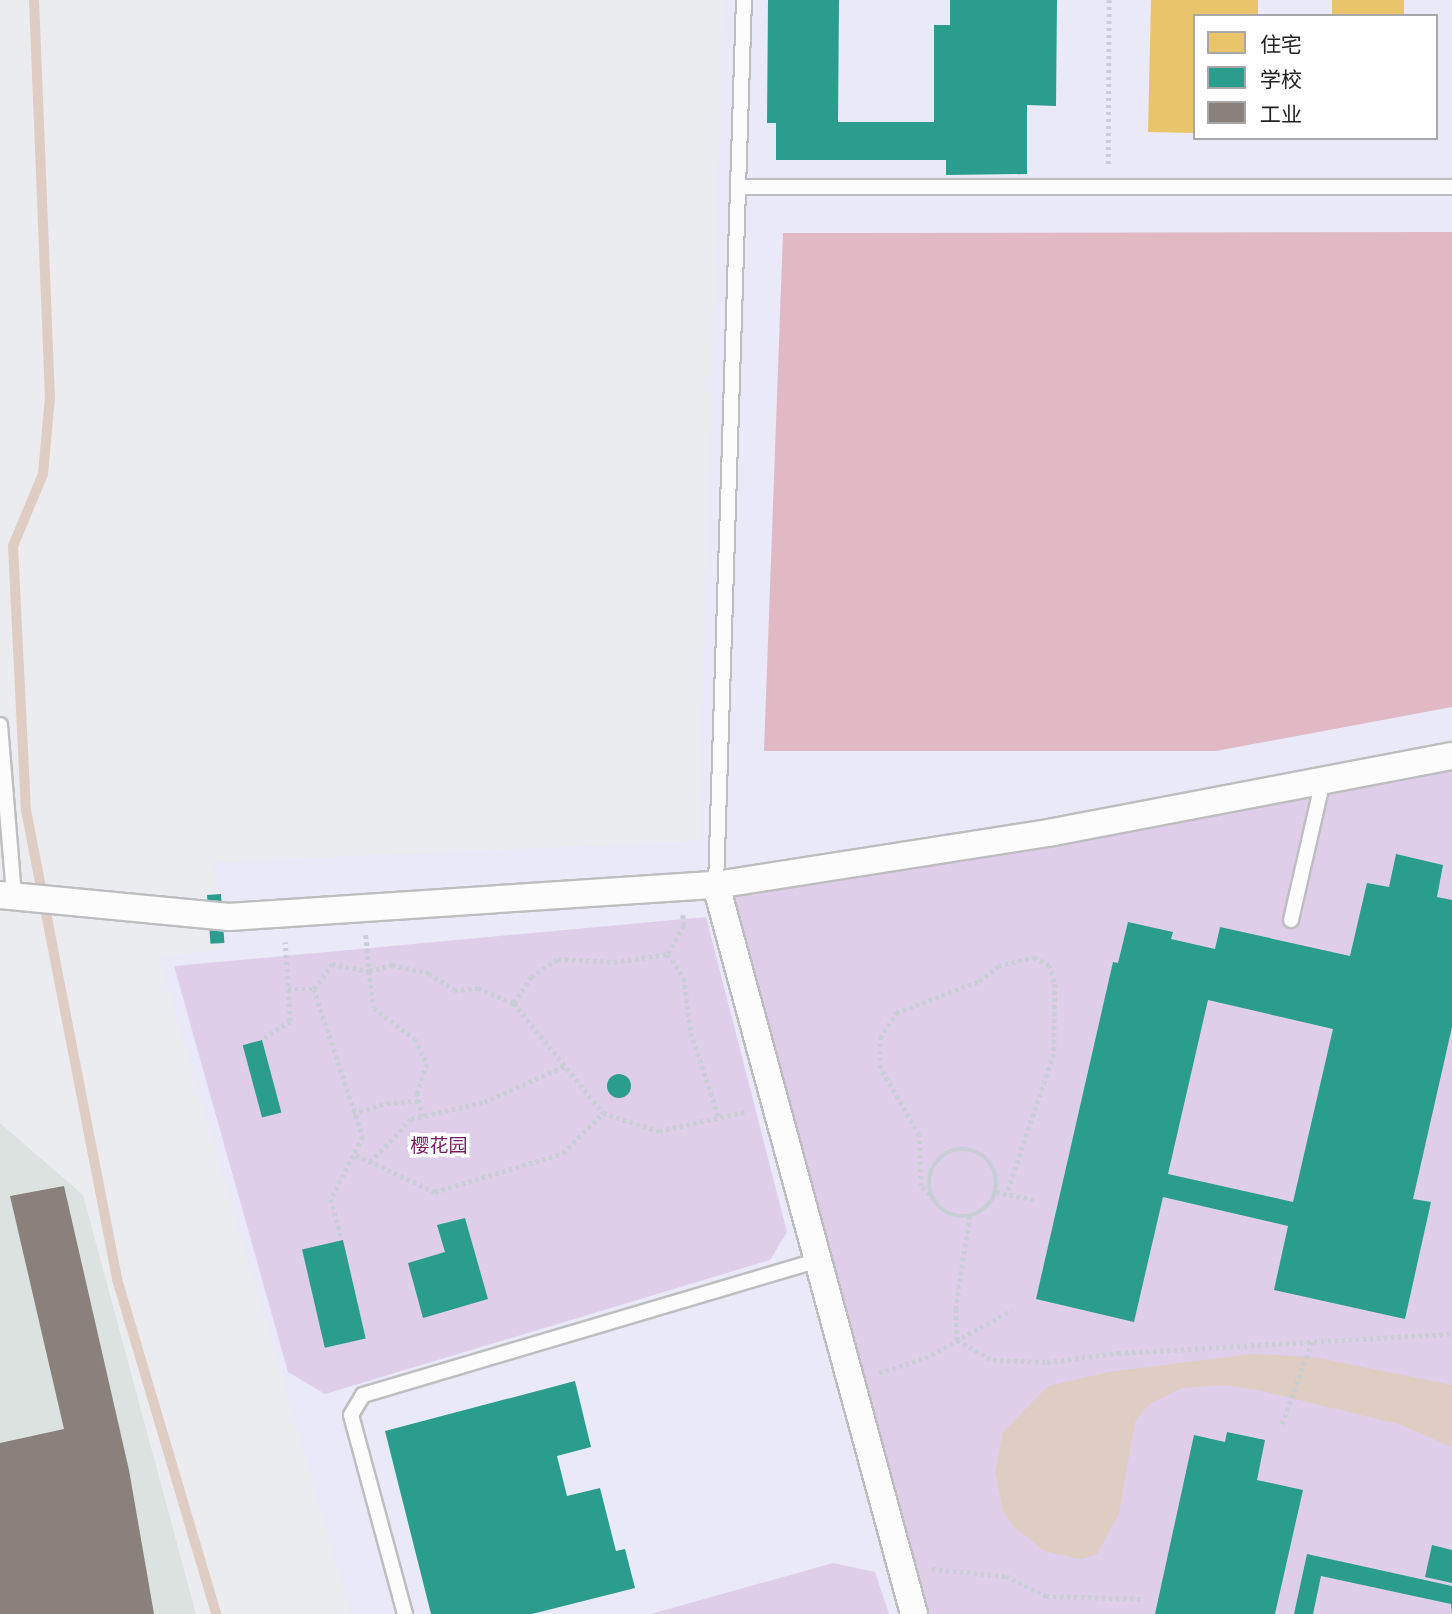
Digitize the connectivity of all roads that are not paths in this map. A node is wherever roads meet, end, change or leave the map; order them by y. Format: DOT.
graph roads {
  1 [pos="744,0"];
  2 [pos="738,187"];
  3 [pos="1452,187"];
  4 [pos="0,725"];
  5 [pos="1452,756"];
  6 [pos="1323,780"];
  7 [pos="716,884"];
  8 [pos="14,896"];
  9 [pos="1291,920"];
  10 [pos="818,1260"];
  11 [pos="405,1614"];
  12 [pos="914,1614"];
  1 -- 2 [label="lane"];
  2 -- 3 [label="lane"];
  2 -- 7 [label="lane"];
  4 -- 8 [label="lane"];
  5 -- 6 [label="street"];
  6 -- 7 [label="street"];
  6 -- 9 [label="lane"];
  7 -- 8 [label="street"];
  7 -- 10 [label="street"];
  10 -- 11 [label="lane"];
  10 -- 12 [label="street"];
}
